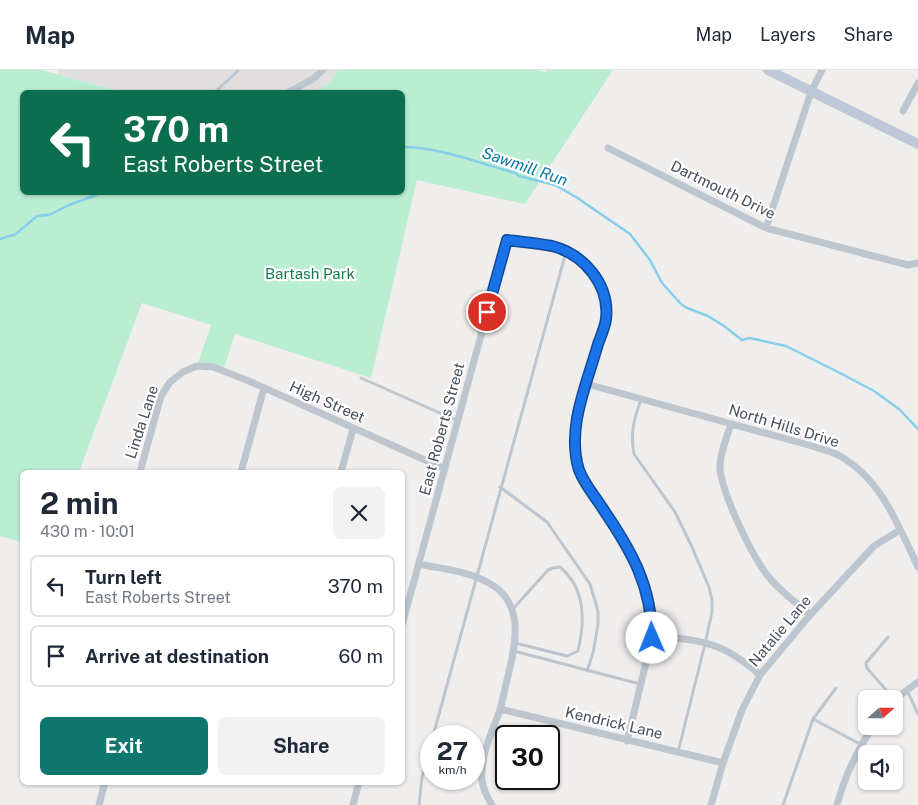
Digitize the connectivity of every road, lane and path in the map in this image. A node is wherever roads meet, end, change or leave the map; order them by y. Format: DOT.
graph roads {
  1 [pos="239,70"];
  2 [pos="323,70"];
  3 [pos="768,70"];
  4 [pos="822,70"];
  5 [pos="918,83"];
  6 [pos="217,90"];
  7 [pos="293,90"];
  8 [pos="811,92"];
  9 [pos="903,111"];
  10 [pos="918,144"];
  11 [pos="608,148"];
  12 [pos="766,228"];
  13 [pos="566,252"];
  14 [pos="918,263"];
  15 [pos="197,366"];
  16 [pos="361,378"];
  17 [pos="587,384"];
  18 [pos="264,388"];
  19 [pos="641,399"];
  20 [pos="458,422"];
  21 [pos="732,424"];
  22 [pos="353,429"];
  23 [pos="445,469"];
  24 [pos="141,470"];
  25 [pos="242,470"];
  26 [pos="342,470"];
  27 [pos="500,487"];
  28 [pos="900,530"];
  29 [pos="419,564"];
  30 [pos="918,567"];
  31 [pos="476,577"];
  32 [pos="513,609"];
  33 [pos="405,614"];
  34 [pos="810,615"];
  35 [pos="888,637"];
  36 [pos="652,638"];
  37 [pos="515,642"];
  38 [pos="705,644"];
  39 [pos="514,651"];
  40 [pos="587,670"];
  41 [pos="760,675"];
  42 [pos="918,682"];
  43 [pos="641,684"];
  44 [pos="836,688"];
  45 [pos="885,690"];
  46 [pos="907,690"];
  47 [pos="903,693"];
  48 [pos="500,709"];
  49 [pos="918,714"];
  50 [pos="813,719"];
  51 [pos="436,725"];
  52 [pos="867,735"];
  53 [pos="627,741"];
  54 [pos="861,744"];
  55 [pos="678,752"];
  56 [pos="723,763"];
  57 [pos="104,785"];
  58 [pos="358,785"];
  59 [pos="421,790"];
  60 [pos="100,805"];
  61 [pos="353,805"];
  62 [pos="419,805"];
  63 [pos="492,805"];
  64 [pos="711,805"];
  65 [pos="783,805"];
  66 [pos="837,805"];
  1 -- 6 [label="lane"];
  2 -- 7 [label="street"];
  3 -- 8 [label="street"];
  4 -- 8 [label="street"];
  5 -- 9 [label="street"];
  8 -- 10 [label="street"];
  8 -- 12 [label="street"];
  11 -- 12 [label="street, Dartmouth Drive"];
  12 -- 14 [label="street, Dartmouth Drive"];
  13 -- 17 [label="street"];
  13 -- 20 [label="street, East Roberts Street"];
  13 -- 27 [label="lane"];
  15 -- 18 [label="street, High Street"];
  15 -- 24 [label="street, Linda Lane"];
  16 -- 20 [label="lane"];
  17 -- 19 [label="street, North Hills Drive"];
  17 -- 36 [label="street"];
  18 -- 22 [label="street, High Street"];
  18 -- 25 [label="street"];
  19 -- 21 [label="street, North Hills Drive"];
  19 -- 38 [label="lane"];
  20 -- 23 [label="street, East Roberts Street"];
  21 -- 28 [label="street, North Hills Drive"];
  21 -- 34 [label="street"];
  22 -- 23 [label="street, High Street"];
  22 -- 26 [label="street"];
  23 -- 29 [label="street, East Roberts Street"];
  27 -- 31 [label="lane"];
  27 -- 40 [label="lane"];
  28 -- 30 [label="street, North Hills Drive"];
  28 -- 34 [label="street, Natalie Lane"];
  29 -- 31 [label="street"];
  29 -- 33 [label="street, East Roberts Street"];
  31 -- 32 [label="street"];
  31 -- 51 [label="lane"];
  32 -- 37 [label="street"];
  32 -- 37 [label="lane"];
  34 -- 41 [label="street, Natalie Lane"];
  35 -- 45 [label="lane"];
  36 -- 38 [label="street"];
  36 -- 43 [label="street"];
  37 -- 39 [label="street"];
  38 -- 41 [label="street"];
  38 -- 55 [label="lane"];
  39 -- 40 [label="lane"];
  39 -- 48 [label="street"];
  40 -- 43 [label="lane"];
  41 -- 56 [label="street, Natalie Lane"];
  42 -- 46 [label="street"];
  43 -- 53 [label="street"];
  44 -- 50 [label="lane"];
  46 -- 47 [label="street"];
  46 -- 49 [label="lane"];
  48 -- 53 [label="street, Kendrick Lane"];
  48 -- 63 [label="street"];
  50 -- 54 [label="lane"];
  50 -- 65 [label="lane"];
  52 -- 54 [label="street"];
  53 -- 55 [label="street, Kendrick Lane"];
  54 -- 66 [label="street"];
  55 -- 56 [label="street, Kendrick Lane"];
  56 -- 64 [label="street, Natalie Lane"];
  57 -- 60 [label="street"];
  58 -- 61 [label="street"];
  59 -- 62 [label="lane"];
}
